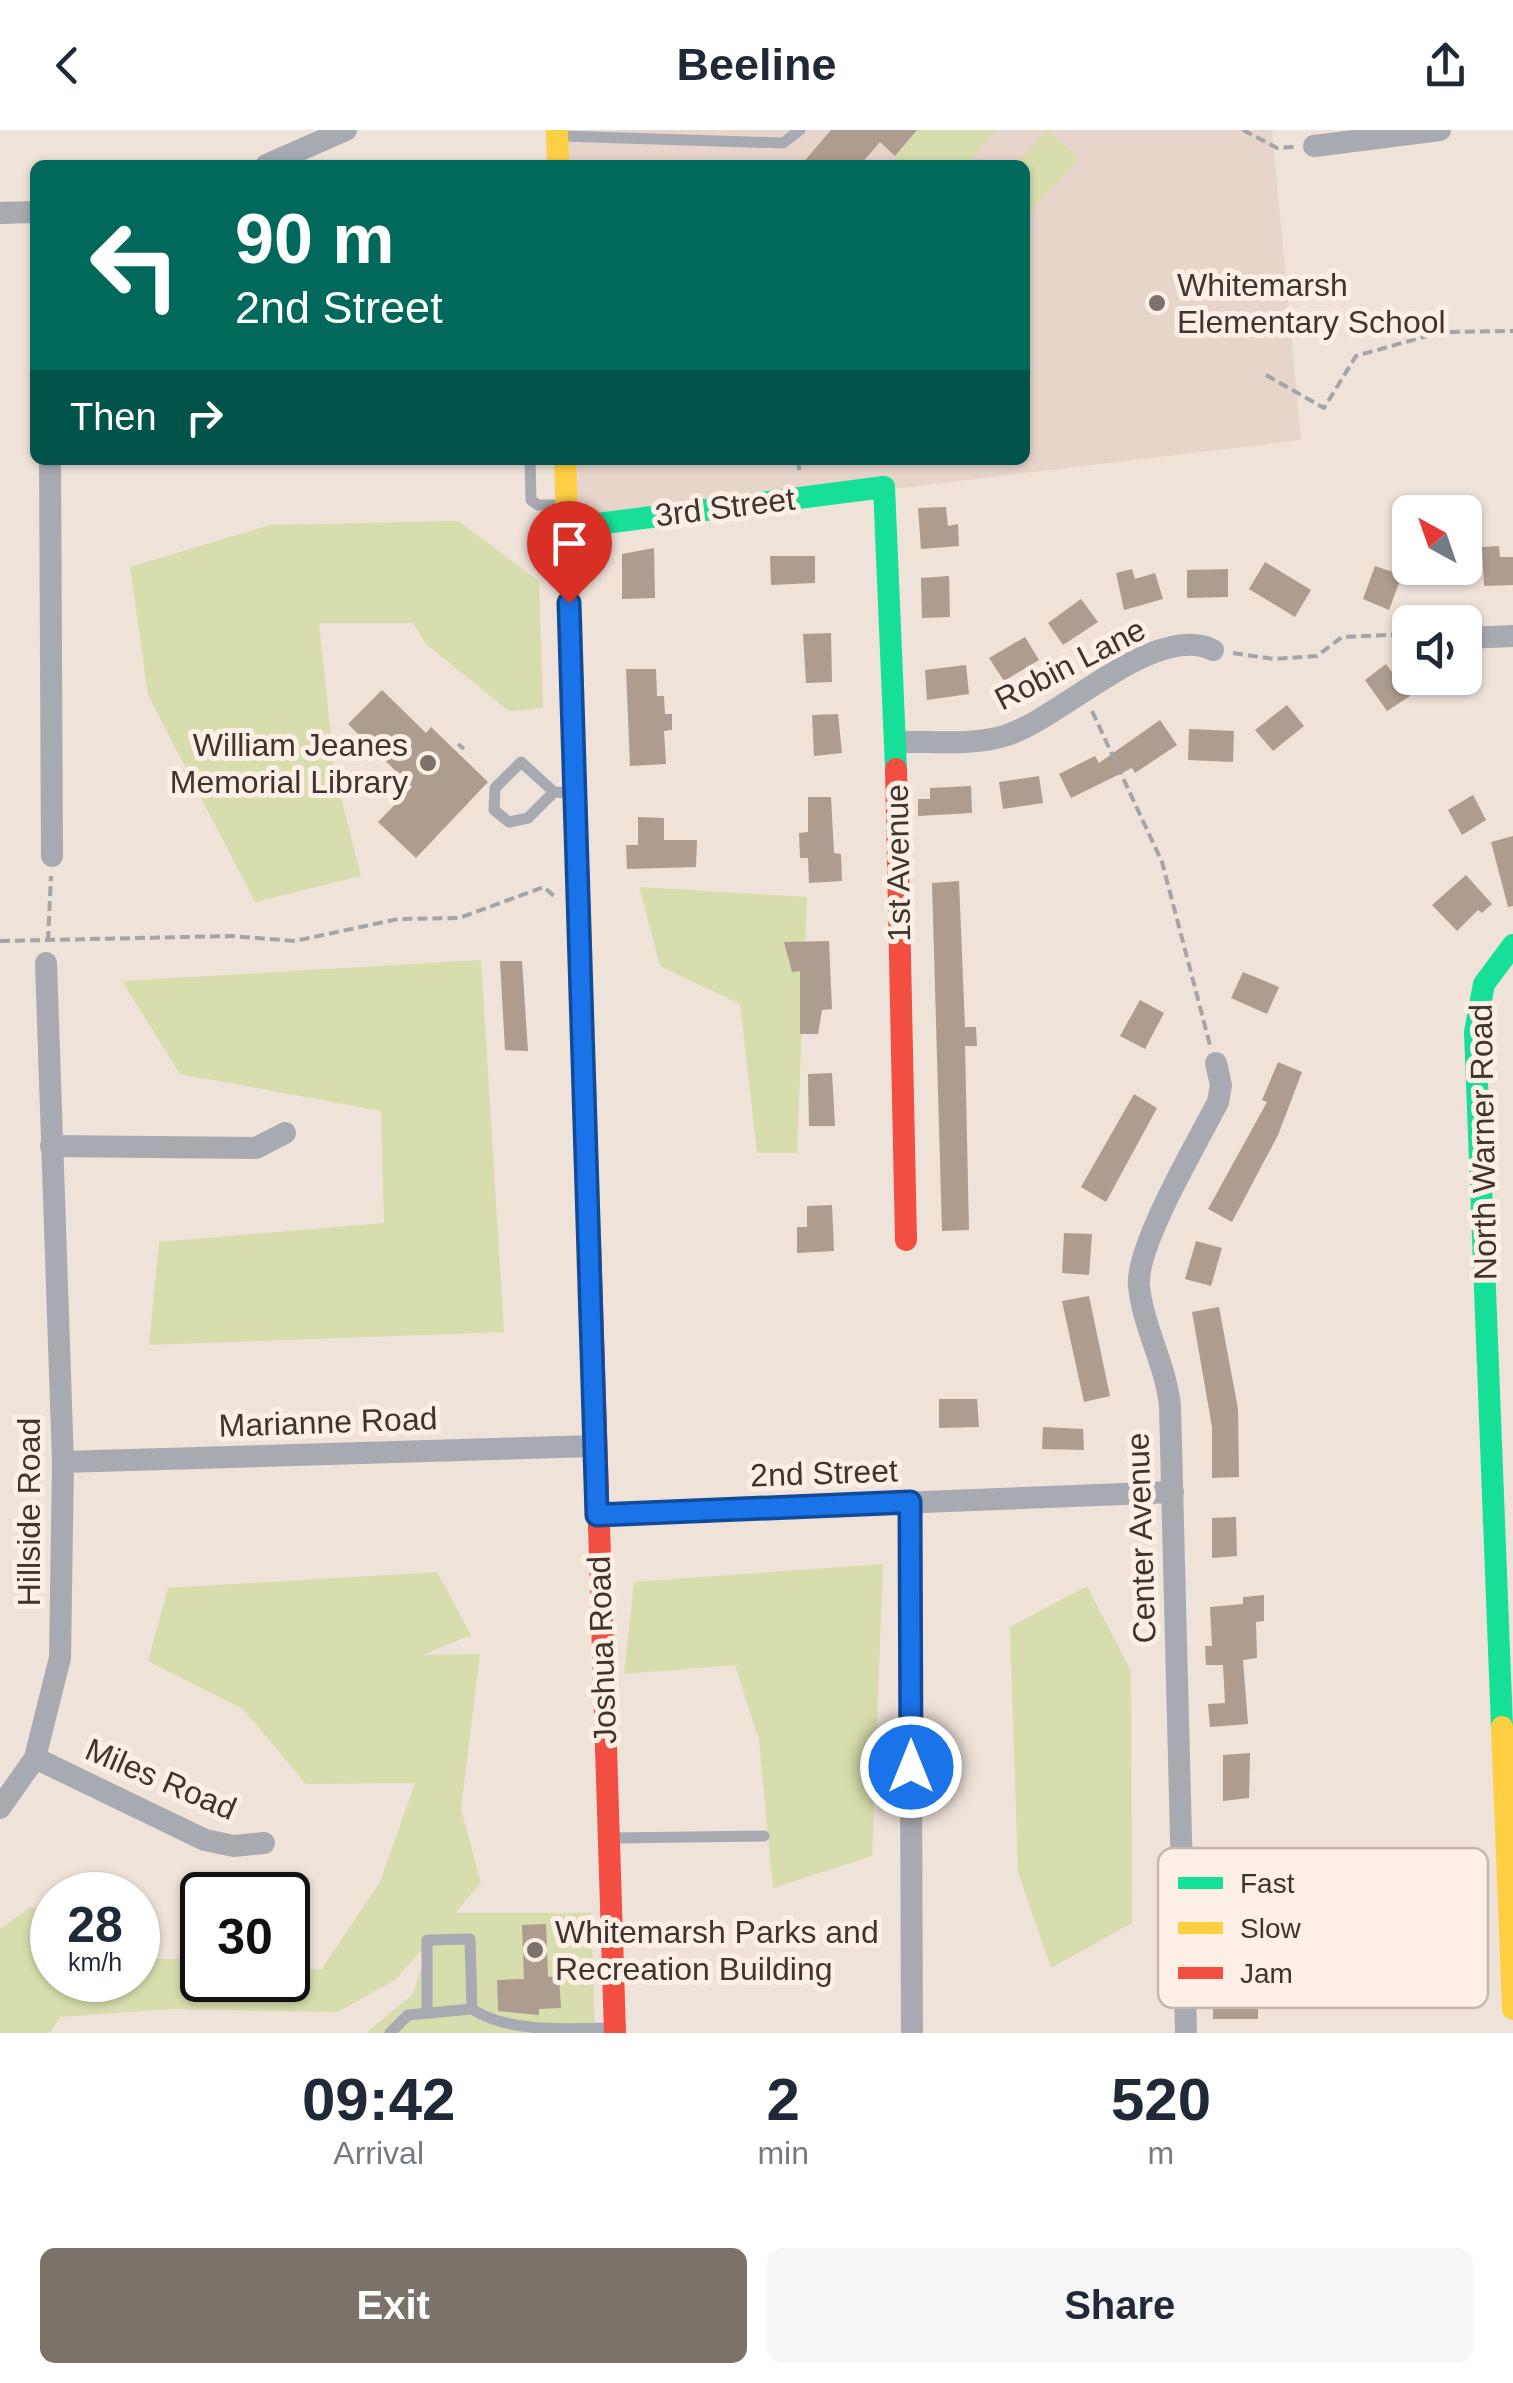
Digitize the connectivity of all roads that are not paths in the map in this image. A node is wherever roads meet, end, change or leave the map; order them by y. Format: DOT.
graph roads {
  1 [pos="346,130"];
  2 [pos="800,130"];
  3 [pos="1440,130"];
  4 [pos="1411,132"];
  5 [pos="557,133"];
  6 [pos="756,136"];
  7 [pos="295,140"];
  8 [pos="1314,146"];
  9 [pos="272,160"];
  10 [pos="558,160"];
  11 [pos="30,212"];
  12 [pos="0,213"];
  13 [pos="50,465"];
  14 [pos="530,465"];
  15 [pos="565,465"];
  16 [pos="884,487"];
  17 [pos="566,516"];
  18 [pos="1513,636"];
  19 [pos="1482,637"];
  20 [pos="1213,650"];
  21 [pos="895,742"];
  22 [pos="564,792"];
  23 [pos="52,856"];
  24 [pos="1513,945"];
  25 [pos="47,951"];
  26 [pos="1216,1063"];
  27 [pos="285,1134"];
  28 [pos="51,1146"];
  29 [pos="906,1240"];
  30 [pos="595,1446"];
  31 [pos="63,1462"];
  32 [pos="1173,1492"];
  33 [pos="910,1502"];
  34 [pos="597,1515"];
  35 [pos="35,1758"];
  36 [pos="0,1808"];
  37 [pos="764,1836"];
  38 [pos="610,1838"];
  39 [pos="264,1843"];
  40 [pos="1182,1848"];
  41 [pos="1511,1890"];
  42 [pos="1185,2008"];
  43 [pos="472,2009"];
  44 [pos="1513,2009"];
  45 [pos="427,2011"];
  46 [pos="614,2030"];
  47 [pos="390,2033"];
  48 [pos="912,2033"];
  49 [pos="1186,2033"];
  1 -- 7 [label="street"];
  2 -- 6 [label="lane"];
  3 -- 4 [label="street"];
  4 -- 8 [label="street"];
  5 -- 6 [label="lane"];
  5 -- 10 [label="street"];
  7 -- 9 [label="street"];
  11 -- 12 [label="street"];
  13 -- 23 [label="street"];
  14 -- 17 [label="lane"];
  15 -- 17 [label="street, Joshua Road"];
  16 -- 17 [label="street, 3rd Street"];
  16 -- 21 [label="street, 1st Avenue"];
  17 -- 22 [label="street, Joshua Road"];
  18 -- 19 [label="street"];
  20 -- 21 [label="street, Robin Lane"];
  21 -- 29 [label="street, 1st Avenue"];
  22 -- 22 [label="lane"];
  22 -- 30 [label="street, Joshua Road"];
  24 -- 41 [label="street, North Warner Road"];
  25 -- 28 [label="street, Hillside Road"];
  26 -- 32 [label="street, Center Avenue"];
  27 -- 28 [label="street"];
  28 -- 31 [label="street, Hillside Road"];
  30 -- 31 [label="street, Marianne Road"];
  30 -- 34 [label="street, Joshua Road"];
  31 -- 35 [label="street, Hillside Road"];
  32 -- 33 [label="street, 2nd Street"];
  32 -- 40 [label="street, Center Avenue"];
  33 -- 34 [label="street, 2nd Street"];
  33 -- 48 [label="street"];
  34 -- 38 [label="street, Joshua Road"];
  35 -- 36 [label="street, Hillside Road"];
  35 -- 39 [label="street, Miles Road"];
  37 -- 38 [label="lane"];
  38 -- 46 [label="street, Joshua Road"];
  41 -- 44 [label="street, North Warner Road"];
  42 -- 49 [label="street, Center Avenue"];
  43 -- 45 [label="lane"];
  43 -- 45 [label="lane"];
  43 -- 46 [label="lane"];
  45 -- 47 [label="lane"];
}
